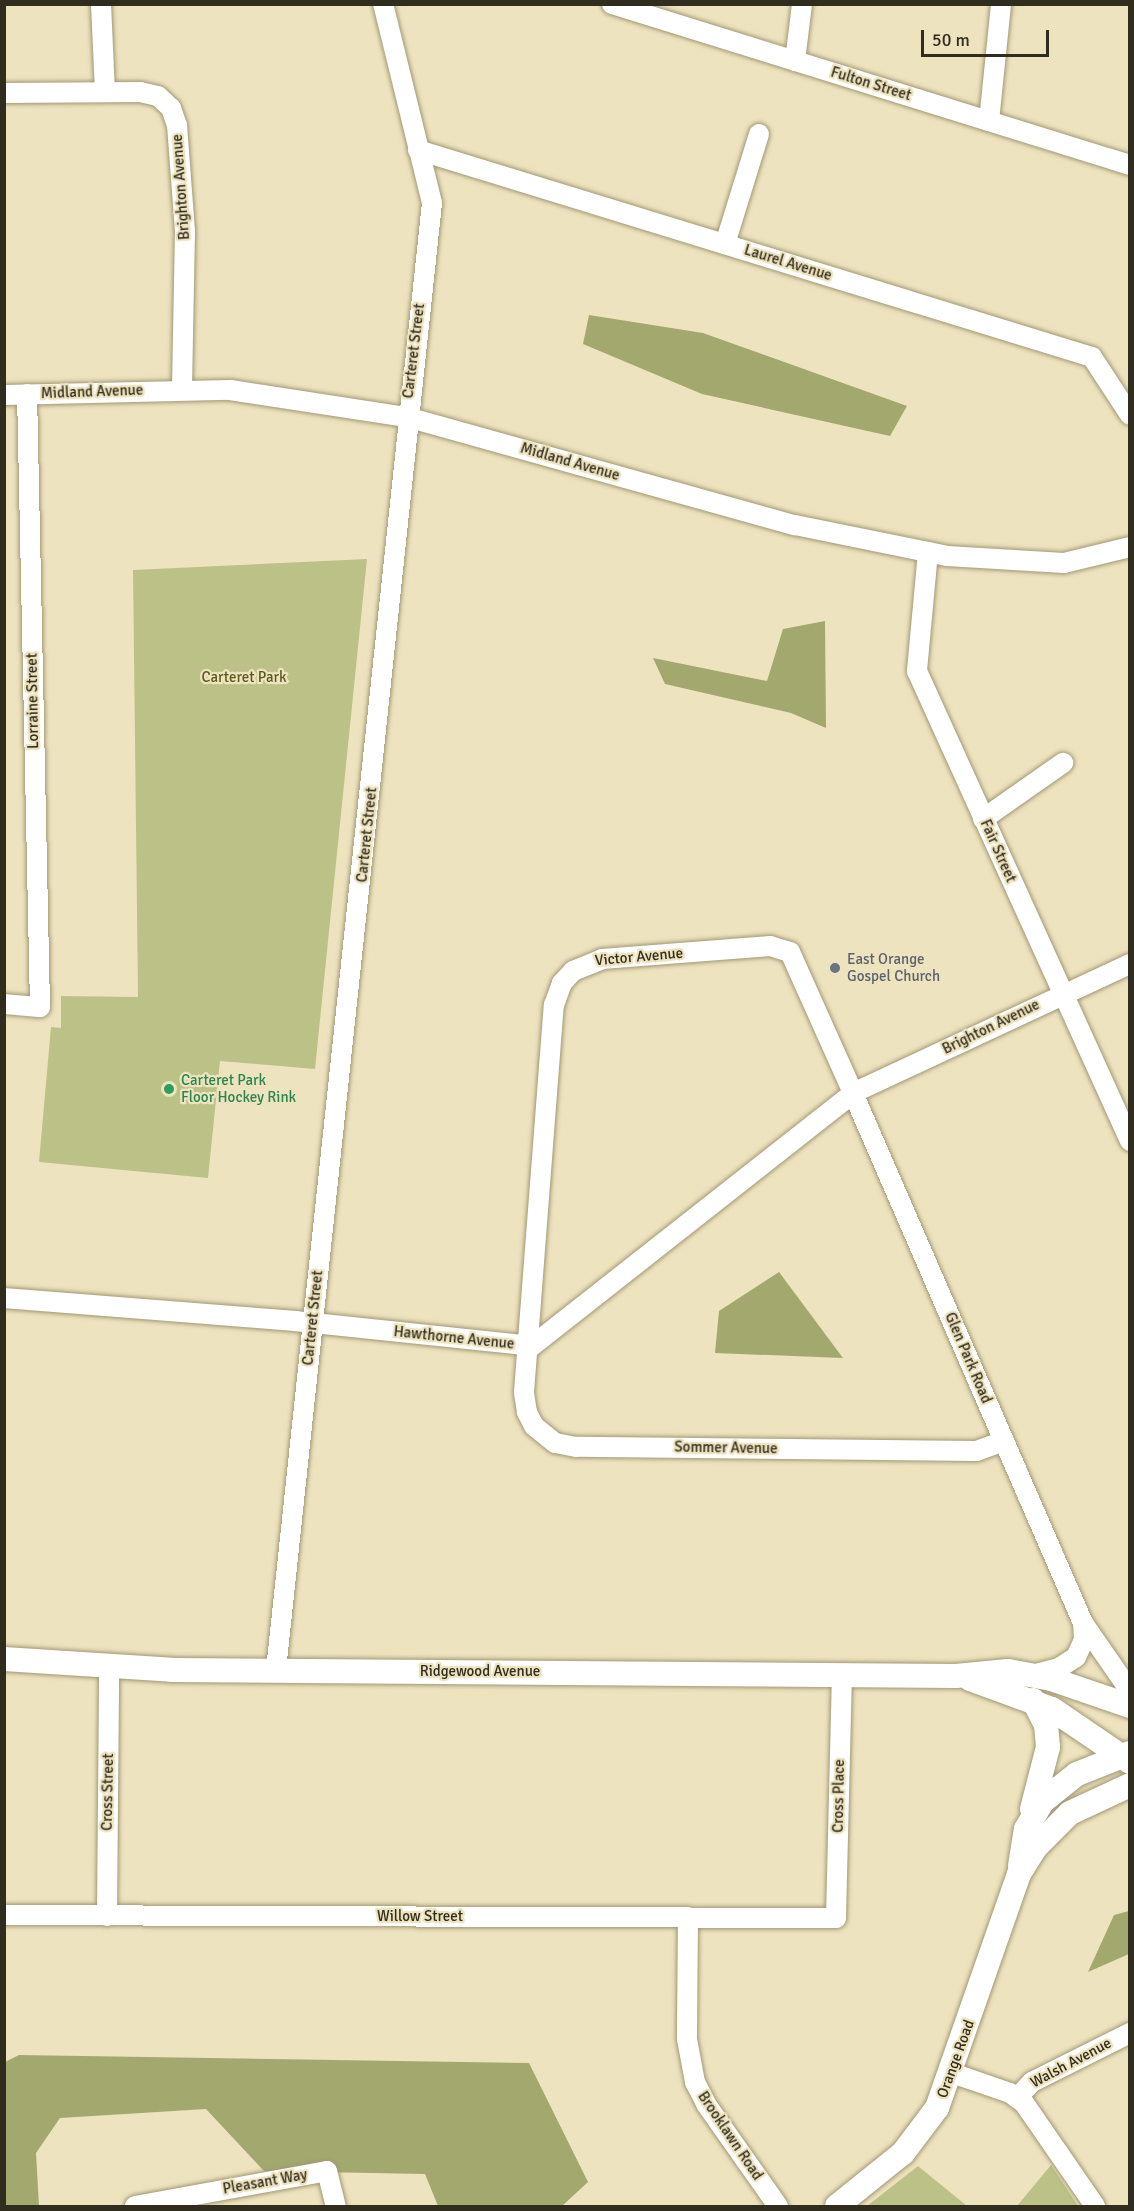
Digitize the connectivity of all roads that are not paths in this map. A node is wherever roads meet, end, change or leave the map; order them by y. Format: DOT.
graph roads {
  1 [pos="101,4"];
  2 [pos="383,4"];
  3 [pos="802,4"];
  4 [pos="1001,4"];
  5 [pos="613,5"];
  6 [pos="795,61"];
  7 [pos="105,92"];
  8 [pos="4,93"];
  9 [pos="989,121"];
  10 [pos="759,134"];
  11 [pos="418,150"];
  12 [pos="1130,165"];
  13 [pos="725,244"];
  14 [pos="182,389"];
  15 [pos="27,394"];
  16 [pos="4,395"];
  17 [pos="1130,415"];
  18 [pos="407,417"];
  19 [pos="1130,547"];
  20 [pos="928,552"];
  21 [pos="1063,763"];
  22 [pos="984,819"];
  23 [pos="1130,964"];
  24 [pos="1062,993"];
  25 [pos="4,1004"];
  26 [pos="854,1093"];
  27 [pos="1130,1141"];
  28 [pos="4,1298"];
  29 [pos="313,1323"];
  30 [pos="528,1346"];
  31 [pos="1004,1441"];
  32 [pos="1083,1623"];
  33 [pos="4,1659"];
  34 [pos="109,1668"];
  35 [pos="276,1670"];
  36 [pos="1035,1674"];
  37 [pos="842,1675"];
  38 [pos="956,1676"];
  39 [pos="1130,1691"];
  40 [pos="1033,1700"];
  41 [pos="1130,1706"];
  42 [pos="1126,1756"];
  43 [pos="1130,1785"];
  44 [pos="1026,1829"];
  45 [pos="1019,1874"];
  46 [pos="4,1915"];
  47 [pos="106,1916"];
  48 [pos="688,1917"];
  49 [pos="836,1918"];
  50 [pos="1130,2033"];
  51 [pos="952,2073"];
  52 [pos="1017,2098"];
  53 [pos="135,2206"];
  54 [pos="336,2206"];
  55 [pos="778,2206"];
  56 [pos="837,2206"];
  57 [pos="1095,2206"];
  1 -- 7 [label="street"];
  2 -- 11 [label="street, Carteret Street"];
  3 -- 6 [label="street"];
  4 -- 9 [label="street"];
  5 -- 6 [label="street, Fulton Street"];
  6 -- 9 [label="street, Fulton Street"];
  7 -- 8 [label="street, Brighton Avenue"];
  7 -- 14 [label="street, Brighton Avenue"];
  9 -- 12 [label="street, Fulton Street"];
  10 -- 13 [label="street"];
  11 -- 13 [label="street, Laurel Avenue"];
  11 -- 18 [label="street, Carteret Street"];
  13 -- 17 [label="street, Laurel Avenue"];
  14 -- 15 [label="street, Midland Avenue"];
  14 -- 18 [label="street, Midland Avenue"];
  15 -- 16 [label="street, Midland Avenue"];
  15 -- 25 [label="street, Lorraine Street"];
  18 -- 20 [label="street, Midland Avenue"];
  18 -- 29 [label="street, Carteret Street"];
  19 -- 20 [label="street, Midland Avenue"];
  20 -- 22 [label="street, Fair Street"];
  21 -- 22 [label="street"];
  22 -- 24 [label="street, Fair Street"];
  23 -- 24 [label="street, Brighton Avenue"];
  24 -- 26 [label="street, Brighton Avenue"];
  24 -- 27 [label="street, Fair Street"];
  26 -- 30 [label="street, Hawthorne Avenue"];
  26 -- 30 [label="street, Victor Avenue"];
  26 -- 31 [label="street, Glen Park Road"];
  28 -- 29 [label="street, Hawthorne Avenue"];
  29 -- 30 [label="street, Hawthorne Avenue"];
  29 -- 35 [label="street, Carteret Street"];
  30 -- 31 [label="street, Sommer Avenue"];
  31 -- 32 [label="street, Glen Park Road"];
  32 -- 36 [label="street"];
  32 -- 39 [label="street, Glen Park Road"];
  33 -- 34 [label="street, Ridgewood Avenue"];
  34 -- 35 [label="street, Ridgewood Avenue"];
  34 -- 47 [label="street, Cross Street"];
  35 -- 37 [label="street, Ridgewood Avenue"];
  36 -- 38 [label="street"];
  36 -- 41 [label="street"];
  37 -- 38 [label="street, Ridgewood Avenue"];
  37 -- 49 [label="street, Cross Place"];
  38 -- 40 [label="street"];
  40 -- 42 [label="street"];
  40 -- 44 [label="street"];
  42 -- 44 [label="street, Orange Road"];
  43 -- 45 [label="street, Orange Road"];
  44 -- 45 [label="street, Orange Road"];
  45 -- 51 [label="street, Orange Road"];
  46 -- 47 [label="street, Willow Street"];
  47 -- 48 [label="street, Willow Street"];
  48 -- 49 [label="street, Willow Street"];
  48 -- 55 [label="street, Brooklawn Road"];
  50 -- 52 [label="street, Walsh Avenue"];
  51 -- 52 [label="street"];
  51 -- 56 [label="street, Orange Road"];
  52 -- 57 [label="street"];
  53 -- 54 [label="street, Pleasant Way"];
}
